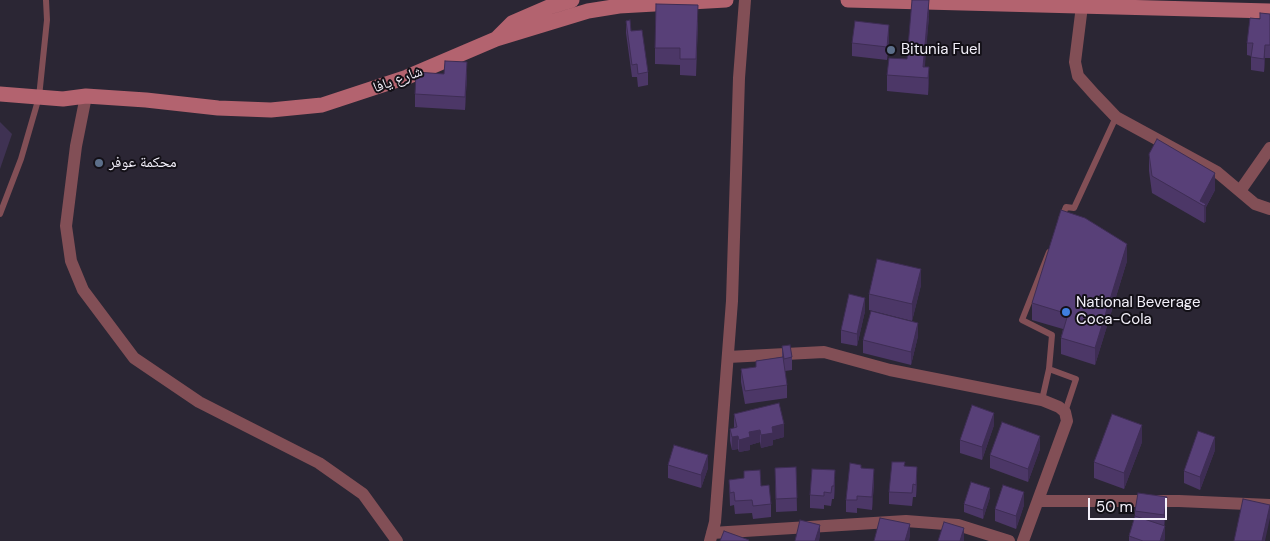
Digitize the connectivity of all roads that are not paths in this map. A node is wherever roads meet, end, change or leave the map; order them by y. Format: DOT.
graph roads {
  1 [pos="46,0"];
  2 [pos="572,0"];
  3 [pos="726,0"];
  4 [pos="745,0"];
  5 [pos="848,0"];
  6 [pos="618,3"];
  7 [pos="1175,4"];
  8 [pos="1082,6"];
  9 [pos="1270,11"];
  10 [pos="496,39"];
  11 [pos="0,94"];
  12 [pos="86,96"];
  13 [pos="39,97"];
  14 [pos="1116,117"];
  15 [pos="1270,148"];
  16 [pos="1240,191"];
  17 [pos="1270,209"];
  18 [pos="0,214"];
  19 [pos="1059,224"];
  20 [pos="1052,242"];
  21 [pos="728,357"];
  22 [pos="1049,369"];
  23 [pos="1042,400"];
  24 [pos="1065,412"];
  25 [pos="1038,501"];
  26 [pos="1270,505"];
  27 [pos="711,537"];
  28 [pos="397,541"];
  29 [pos="1009,541"];
  30 [pos="1023,541"];
  1 -- 13 [label="lane"];
  2 -- 10 [label="street"];
  3 -- 6 [label="street, شارع يافا"];
  4 -- 21 [label="street"];
  5 -- 8 [label="street"];
  6 -- 10 [label="street, شارع يافا"];
  7 -- 8 [label="street"];
  7 -- 9 [label="street"];
  8 -- 14 [label="street"];
  10 -- 12 [label="street, شارع يافا"];
  11 -- 13 [label="street, شارع يافا"];
  12 -- 13 [label="street, شارع يافا"];
  12 -- 28 [label="street"];
  13 -- 18 [label="lane"];
  14 -- 16 [label="street"];
  14 -- 19 [label="lane"];
  15 -- 16 [label="street"];
  16 -- 17 [label="street"];
  20 -- 22 [label="lane"];
  21 -- 23 [label="street"];
  21 -- 27 [label="street"];
  22 -- 23 [label="lane"];
  22 -- 24 [label="lane"];
  23 -- 24 [label="street"];
  24 -- 25 [label="street"];
  25 -- 26 [label="street"];
  25 -- 30 [label="street"];
  27 -- 29 [label="street"];
}
